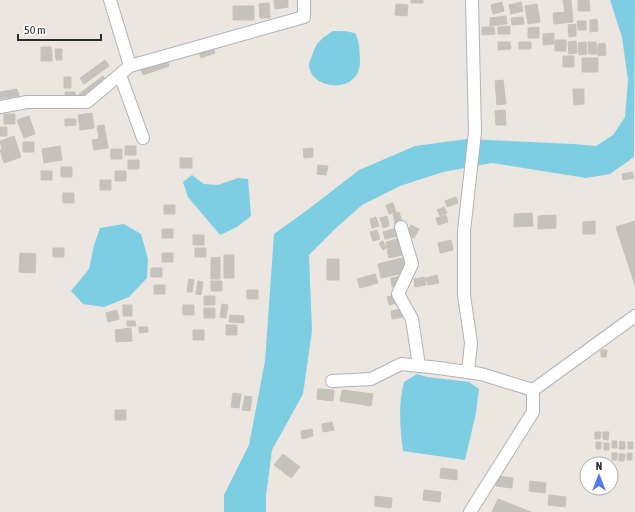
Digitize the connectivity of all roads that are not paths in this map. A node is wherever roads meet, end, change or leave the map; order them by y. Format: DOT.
graph roads {
  1 [pos="110,0"];
  2 [pos="304,0"];
  3 [pos="472,0"];
  4 [pos="130,66"];
  5 [pos="120,75"];
  6 [pos="0,107"];
  7 [pos="143,138"];
  8 [pos="401,227"];
  9 [pos="635,316"];
  10 [pos="419,366"];
  11 [pos="468,372"];
  12 [pos="332,381"];
  13 [pos="533,390"];
  14 [pos="470,512"];
  1 -- 4 [label="street"];
  2 -- 4 [label="street"];
  3 -- 11 [label="street"];
  4 -- 5 [label="street"];
  5 -- 6 [label="street"];
  5 -- 7 [label="street"];
  8 -- 10 [label="street"];
  9 -- 13 [label="street"];
  10 -- 11 [label="street"];
  10 -- 12 [label="street"];
  11 -- 13 [label="street"];
  13 -- 14 [label="street"];
}
